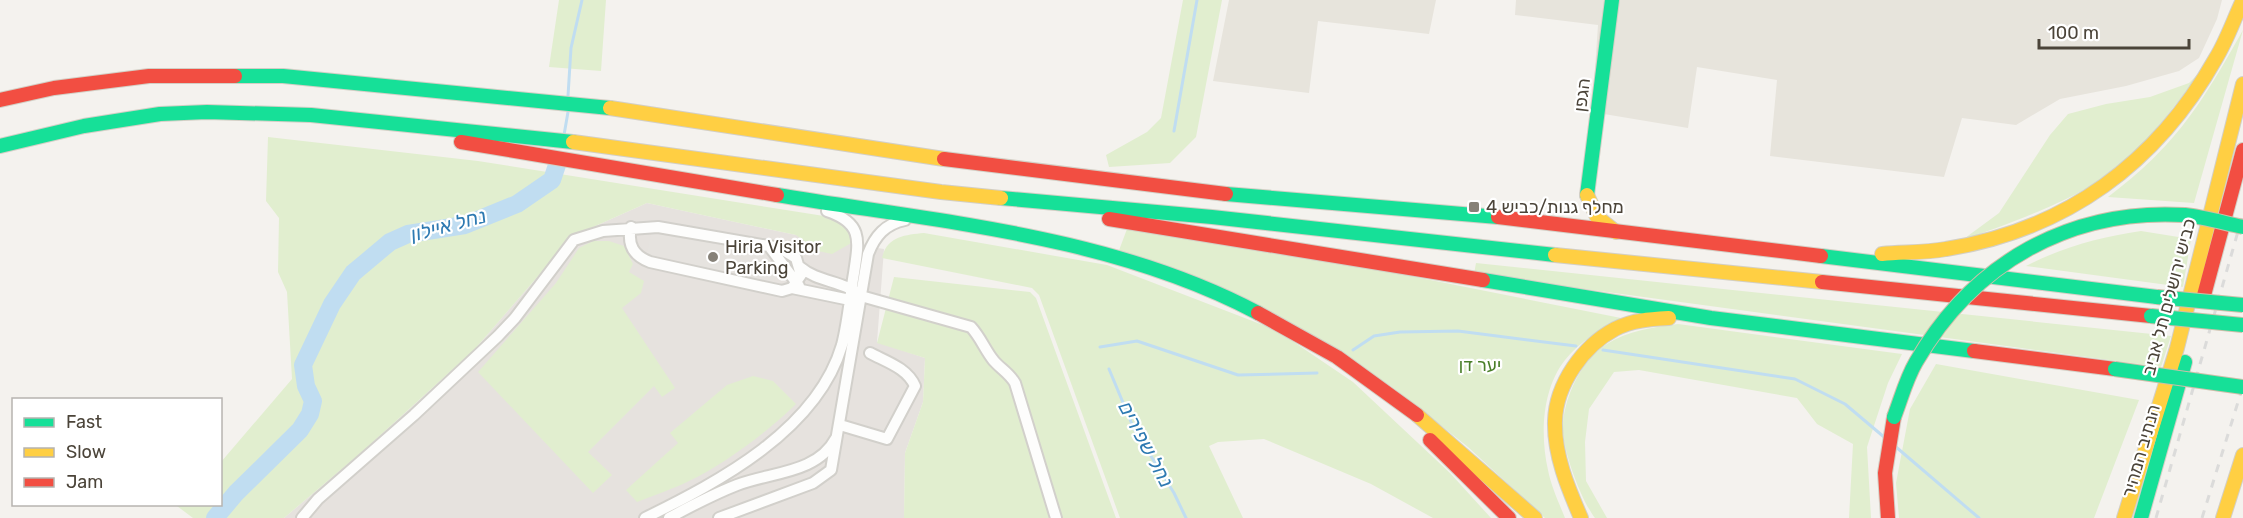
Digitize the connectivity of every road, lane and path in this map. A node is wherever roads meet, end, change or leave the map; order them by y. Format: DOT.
graph roads {
  1 [pos="1612,0"];
  2 [pos="2242,0"];
  3 [pos="2243,84"];
  4 [pos="0,100"];
  5 [pos="311,115"];
  6 [pos="0,146"];
  7 [pos="2243,150"];
  8 [pos="941,192"];
  9 [pos="1587,195"];
  10 [pos="782,196"];
  11 [pos="929,219"];
  12 [pos="1553,225"];
  13 [pos="631,227"];
  14 [pos="2243,227"];
  15 [pos="1616,232"];
  16 [pos="768,246"];
  17 [pos="1730,246"];
  18 [pos="800,267"];
  19 [pos="797,288"];
  20 [pos="852,288"];
  21 [pos="861,296"];
  22 [pos="850,300"];
  23 [pos="2243,306"];
  24 [pos="1711,318"];
  25 [pos="2243,325"];
  26 [pos="1321,346"];
  27 [pos="870,353"];
  28 [pos="2243,387"];
  29 [pos="840,427"];
  30 [pos="2243,456"];
  31 [pos="302,518"];
  32 [pos="645,518"];
  33 [pos="669,518"];
  34 [pos="719,518"];
  35 [pos="1056,518"];
  36 [pos="1509,518"];
  37 [pos="1535,518"];
  38 [pos="1581,518"];
  39 [pos="1888,518"];
  40 [pos="2124,518"];
  41 [pos="2140,518"];
  42 [pos="2223,518"];
  1 -- 9 [label="main road, הגפן"];
  2 -- 17 [label="main road"];
  3 -- 40 [label="main road, כביש ירושלים תל אביב"];
  4 -- 12 [label="main road"];
  5 -- 6 [label="main road"];
  5 -- 8 [label="main road"];
  5 -- 10 [label="main road"];
  7 -- 41 [label="main road, הנתיב המהיר"];
  8 -- 24 [label="main road"];
  8 -- 25 [label="main road, bridge"];
  9 -- 12 [label="main road"];
  9 -- 15 [label="main road"];
  10 -- 11 [label="main road"];
  10 -- 20 [label="street"];
  11 -- 21 [label="street"];
  11 -- 26 [label="main road"];
  12 -- 15 [label="main road"];
  13 -- 16 [label="street"];
  13 -- 19 [label="street"];
  13 -- 31 [label="street"];
  14 -- 39 [label="main road, bridge"];
  15 -- 17 [label="main road"];
  16 -- 18 [label="street"];
  16 -- 19 [label="street"];
  17 -- 23 [label="main road, bridge"];
  18 -- 19 [label="street"];
  18 -- 20 [label="street"];
  19 -- 22 [label="street"];
  20 -- 21 [label="street"];
  20 -- 22 [label="street"];
  21 -- 22 [label="street"];
  21 -- 29 [label="street"];
  21 -- 35 [label="street"];
  22 -- 32 [label="street"];
  24 -- 28 [label="main road, bridge"];
  24 -- 38 [label="main road"];
  26 -- 36 [label="main road"];
  26 -- 37 [label="main road"];
  27 -- 29 [label="street"];
  29 -- 33 [label="street"];
  29 -- 34 [label="street"];
  30 -- 42 [label="main road"];
}
